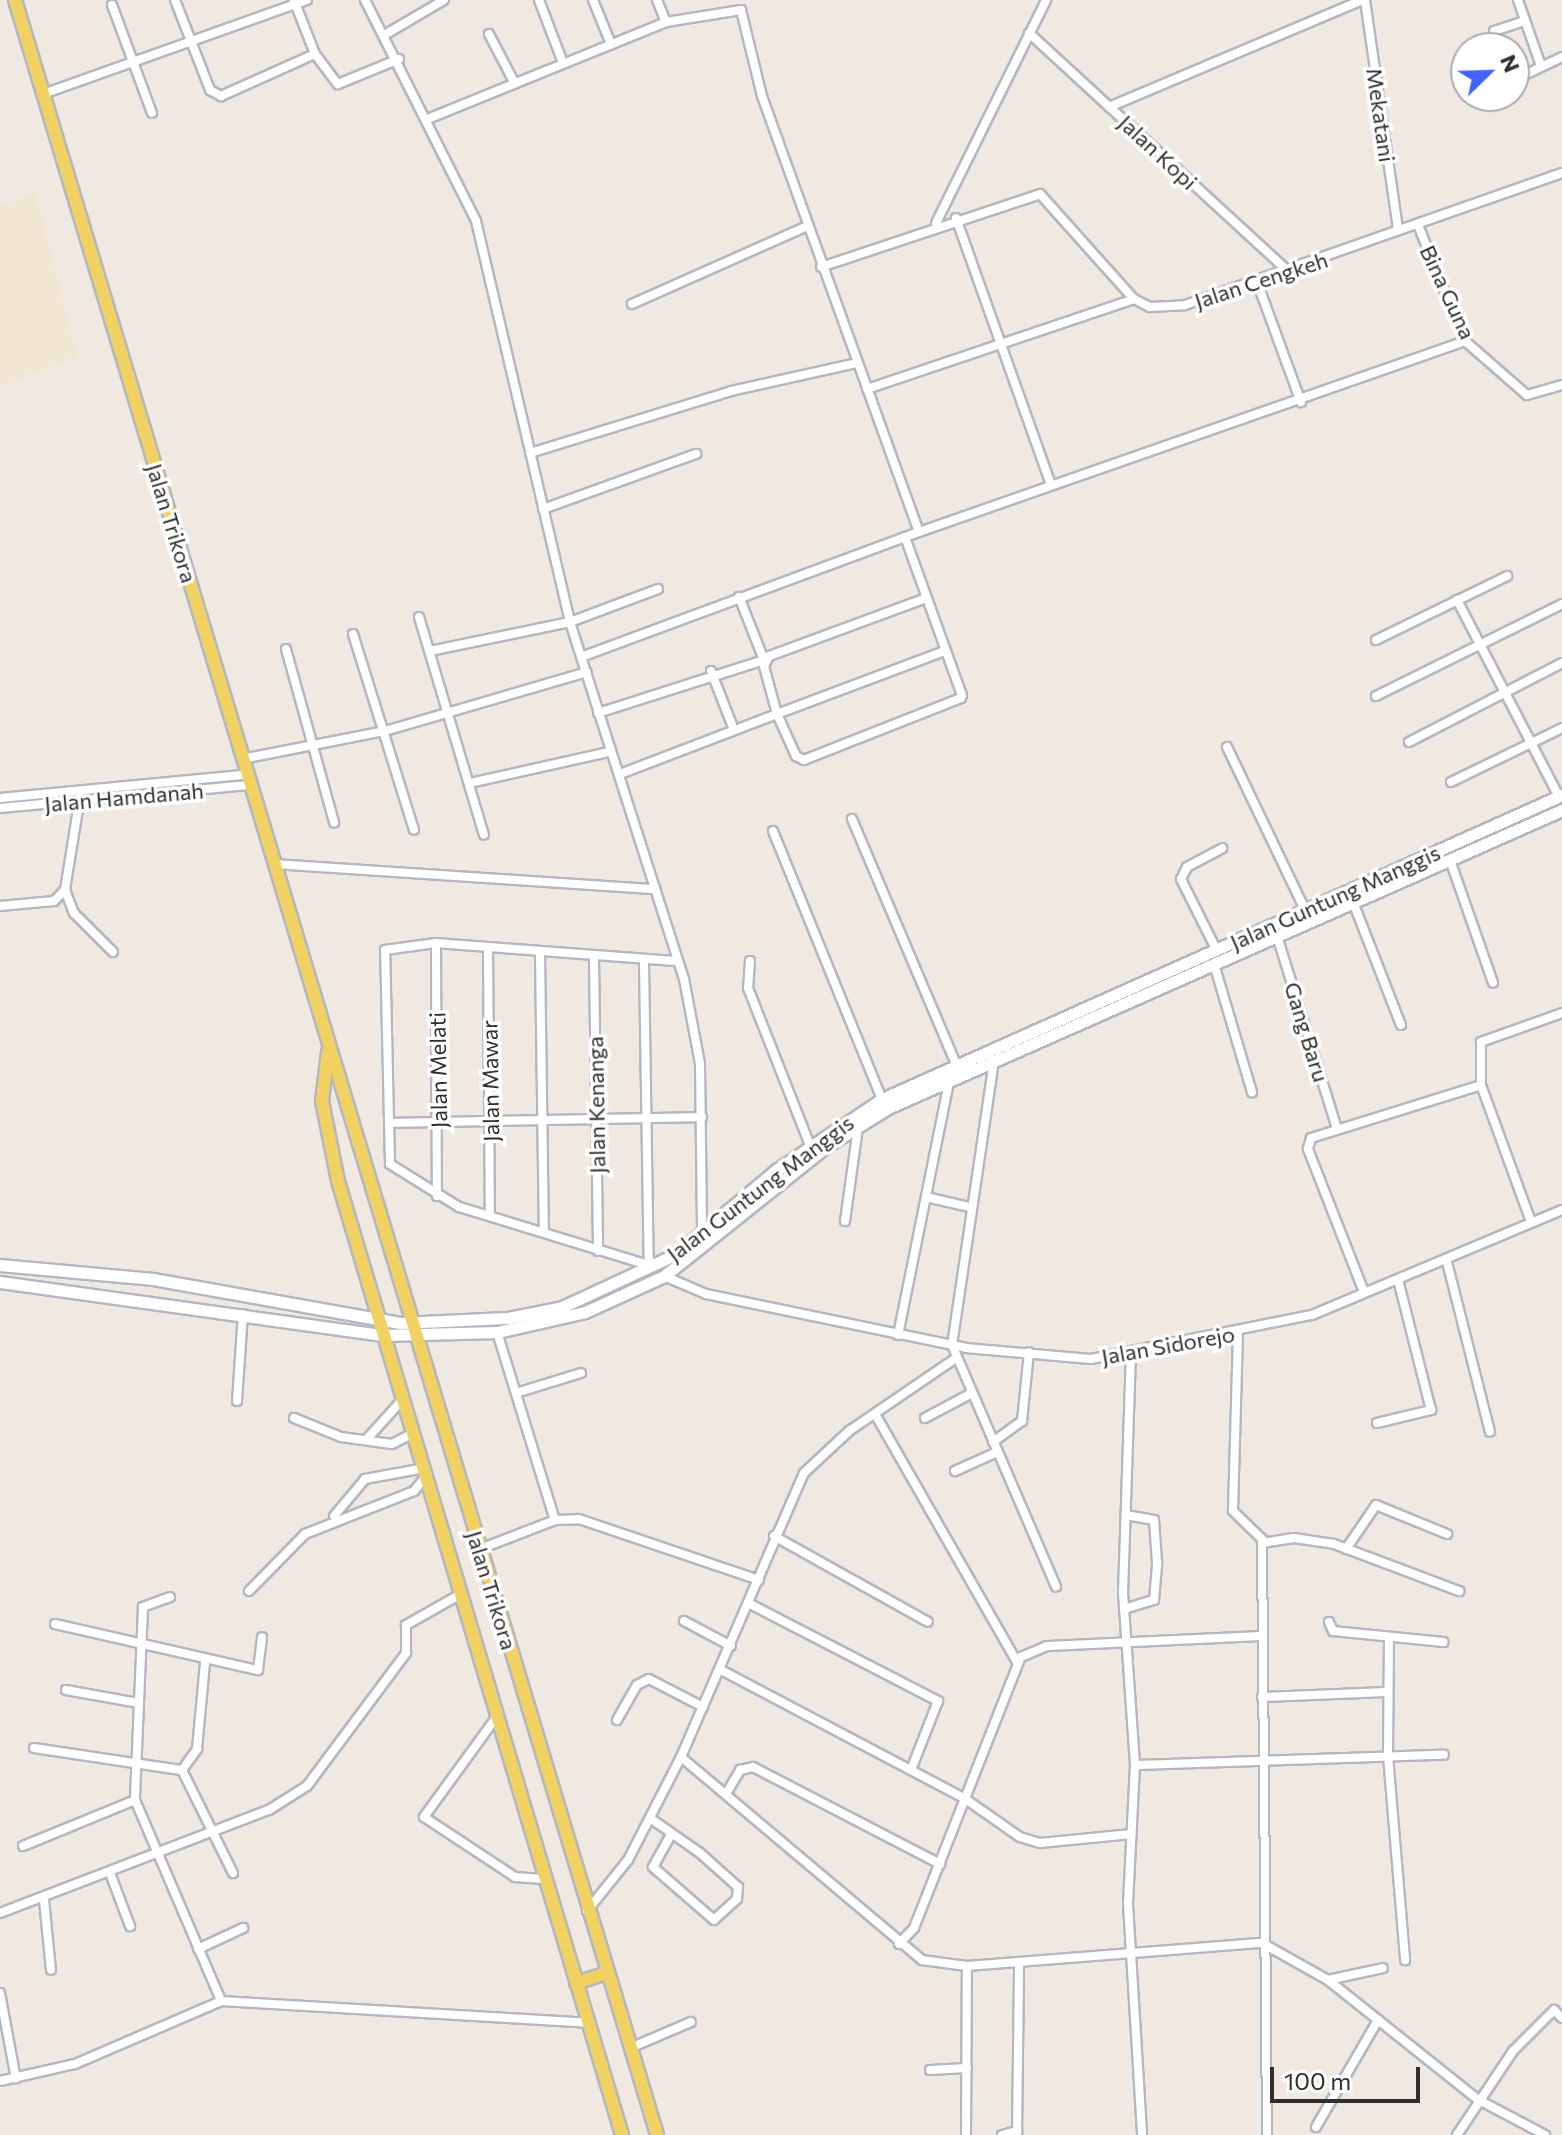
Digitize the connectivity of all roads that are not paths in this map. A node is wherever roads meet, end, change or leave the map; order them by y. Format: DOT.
graph roads {
  1 [pos="15,0"];
  2 [pos="175,0"];
  3 [pos="307,0"];
  4 [pos="365,0"];
  5 [pos="444,0"];
  6 [pos="539,0"];
  7 [pos="593,0"];
  8 [pos="657,0"];
  9 [pos="1046,0"];
  10 [pos="1364,0"];
  11 [pos="1518,0"];
  12 [pos="295,3"];
  13 [pos="112,5"];
  14 [pos="1525,21"];
  15 [pos="666,22"];
  16 [pos="1494,31"];
  17 [pos="1029,33"];
  18 [pos="386,34"];
  19 [pos="489,34"];
  20 [pos="611,44"];
  21 [pos="191,45"];
  22 [pos="315,54"];
  23 [pos="1562,57"];
  24 [pos="399,59"];
  25 [pos="563,63"];
  26 [pos="134,65"];
  27 [pos="1541,66"];
  28 [pos="1530,72"];
  29 [pos="515,84"];
  30 [pos="43,94"];
  31 [pos="1109,107"];
  32 [pos="152,113"];
  33 [pos="430,118"];
  34 [pos="1562,173"];
  35 [pos="956,218"];
  36 [pos="936,223"];
  37 [pos="1418,225"];
  38 [pos="807,226"];
  39 [pos="1398,230"];
  40 [pos="821,267"];
  41 [pos="1288,271"];
  42 [pos="1257,282"];
  43 [pos="1134,299"];
  44 [pos="632,304"];
  45 [pos="1465,341"];
  46 [pos="1000,344"];
  47 [pos="857,363"];
  48 [pos="1562,385"];
  49 [pos="867,389"];
  50 [pos="1301,402"];
  51 [pos="530,453"];
  52 [pos="696,454"];
  53 [pos="1051,485"];
  54 [pos="543,509"];
  55 [pos="919,532"];
  56 [pos="905,537"];
  57 [pos="1507,576"];
  58 [pos="658,589"];
  59 [pos="739,597"];
  60 [pos="927,598"];
  61 [pos="1457,600"];
  62 [pos="1562,604"];
  63 [pos="419,617"];
  64 [pos="570,622"];
  65 [pos="353,634"];
  66 [pos="1376,640"];
  67 [pos="1480,645"];
  68 [pos="286,649"];
  69 [pos="430,651"];
  70 [pos="945,651"];
  71 [pos="581,657"];
  72 [pos="764,660"];
  73 [pos="1562,663"];
  74 [pos="711,671"];
  75 [pos="587,672"];
  76 [pos="1505,692"];
  77 [pos="1376,696"];
  78 [pos="451,712"];
  79 [pos="598,713"];
  80 [pos="777,714"];
  81 [pos="1562,728"];
  82 [pos="734,730"];
  83 [pos="385,731"];
  84 [pos="1409,742"];
  85 [pos="314,743"];
  86 [pos="1531,743"];
  87 [pos="1227,747"];
  88 [pos="609,752"];
  89 [pos="242,759"];
  90 [pos="620,774"];
  91 [pos="247,780"];
  92 [pos="1451,782"];
  93 [pos="470,783"];
  94 [pos="1560,796"];
  95 [pos="0,798"];
  96 [pos="80,798"];
  97 [pos="0,808"];
  98 [pos="1562,810"];
  99 [pos="852,819"];
  100 [pos="334,822"];
  101 [pos="414,830"];
  102 [pos="773,831"];
  103 [pos="484,835"];
  104 [pos="1465,846"];
  105 [pos="1222,848"];
  106 [pos="1450,860"];
  107 [pos="274,864"];
  108 [pos="655,889"];
  109 [pos="65,890"];
  110 [pos="1353,902"];
  111 [pos="0,906"];
  112 [pos="1305,910"];
  113 [pos="1277,936"];
  114 [pos="436,943"];
  115 [pos="488,947"];
  116 [pos="1216,949"];
  117 [pos="113,952"];
  118 [pos="540,954"];
  119 [pos="594,959"];
  120 [pos="677,961"];
  121 [pos="750,961"];
  122 [pos="644,963"];
  123 [pos="1214,964"];
  124 [pos="1493,983"];
  125 [pos="1109,1003"];
  126 [pos="1562,1013"];
  127 [pos="1401,1025"];
  128 [pos="329,1045"];
  129 [pos="994,1061"];
  130 [pos="956,1064"];
  131 [pos="949,1081"];
  132 [pos="1481,1085"];
  133 [pos="1252,1092"];
  134 [pos="344,1096"];
  135 [pos="882,1099"];
  136 [pos="322,1101"];
  137 [pos="542,1117"];
  138 [pos="596,1117"];
  139 [pos="648,1117"];
  140 [pos="702,1117"];
  141 [pos="440,1119"];
  142 [pos="492,1120"];
  143 [pos="390,1123"];
  144 [pos="858,1127"];
  145 [pos="1337,1129"];
  146 [pos="810,1145"];
  147 [pos="437,1196"];
  148 [pos="926,1197"];
  149 [pos="969,1207"];
  150 [pos="1562,1210"];
  151 [pos="490,1215"];
  152 [pos="1530,1219"];
  153 [pos="845,1221"];
  154 [pos="544,1229"];
  155 [pos="703,1238"];
  156 [pos="598,1251"];
  157 [pos="1447,1262"];
  158 [pos="0,1265"];
  159 [pos="650,1267"];
  160 [pos="664,1276"];
  161 [pos="1398,1280"];
  162 [pos="0,1282"];
  163 [pos="1364,1292"];
  164 [pos="243,1314"];
  165 [pos="384,1320"];
  166 [pos="411,1321"];
  167 [pos="497,1332"];
  168 [pos="1238,1332"];
  169 [pos="384,1335"];
  170 [pos="898,1335"];
  171 [pos="417,1336"];
  172 [pos="952,1345"];
  173 [pos="1029,1352"];
  174 [pos="1131,1352"];
  175 [pos="956,1358"];
  176 [pos="581,1373"];
  177 [pos="516,1393"];
  178 [pos="972,1393"];
  179 [pos="404,1399"];
  180 [pos="237,1401"];
  181 [pos="875,1414"];
  182 [pos="294,1418"];
  183 [pos="925,1418"];
  184 [pos="1377,1423"];
  185 [pos="1490,1432"];
  186 [pos="414,1433"];
  187 [pos="366,1440"];
  188 [pos="993,1442"];
  189 [pos="997,1452"];
  190 [pos="955,1471"];
  191 [pos="426,1472"];
  192 [pos="1127,1515"];
  193 [pos="331,1520"];
  194 [pos="555,1520"];
  195 [pos="1447,1534"];
  196 [pos="774,1536"];
  197 [pos="1264,1541"];
  198 [pos="480,1549"];
  199 [pos="1346,1549"];
  200 [pos="759,1580"];
  201 [pos="1056,1587"];
  202 [pos="249,1591"];
  203 [pos="1459,1591"];
  204 [pos="461,1594"];
  205 [pos="170,1597"];
  206 [pos="748,1603"];
  207 [pos="1124,1609"];
  208 [pos="684,1621"];
  209 [pos="928,1622"];
  210 [pos="1329,1622"];
  211 [pos="55,1624"];
  212 [pos="1262,1636"];
  213 [pos="262,1637"];
  214 [pos="1389,1638"];
  215 [pos="1125,1640"];
  216 [pos="1443,1642"];
  217 [pos="141,1645"];
  218 [pos="731,1646"];
  219 [pos="205,1662"];
  220 [pos="1017,1662"];
  221 [pos="721,1670"];
  222 [pos="66,1690"];
  223 [pos="1388,1692"];
  224 [pos="1262,1697"];
  225 [pos="138,1703"];
  226 [pos="703,1707"];
  227 [pos="498,1715"];
  228 [pos="617,1720"];
  229 [pos="34,1748"];
  230 [pos="1444,1755"];
  231 [pos="1388,1756"];
  232 [pos="681,1757"];
  233 [pos="1260,1760"];
  234 [pos="134,1762"];
  235 [pos="1135,1765"];
  236 [pos="182,1770"];
  237 [pos="911,1770"];
  238 [pos="727,1792"];
  239 [pos="964,1798"];
  240 [pos="135,1800"];
  241 [pos="650,1818"];
  242 [pos="214,1831"];
  243 [pos="671,1834"];
  244 [pos="1132,1834"];
  245 [pos="23,1846"];
  246 [pos="156,1854"];
  247 [pos="940,1864"];
  248 [pos="110,1873"];
  249 [pos="233,1873"];
  250 [pos="546,1879"];
  251 [pos="44,1900"];
  252 [pos="587,1911"];
  253 [pos="0,1913"];
  254 [pos="130,1926"];
  255 [pos="243,1928"];
  256 [pos="1262,1943"];
  257 [pos="899,1944"];
  258 [pos="198,1949"];
  259 [pos="1130,1952"];
  260 [pos="1405,1960"];
  261 [pos="1019,1963"];
  262 [pos="967,1966"];
  263 [pos="1383,1968"];
  264 [pos="51,1970"];
  265 [pos="606,1973"];
  266 [pos="1328,1980"];
  267 [pos="576,1983"];
  268 [pos="0,1993"];
  269 [pos="221,2001"];
  270 [pos="1562,2018"];
  271 [pos="1378,2020"];
  272 [pos="691,2022"];
  273 [pos="588,2023"];
  274 [pos="630,2048"];
  275 [pos="967,2068"];
  276 [pos="930,2070"];
  277 [pos="16,2079"];
  278 [pos="0,2081"];
  279 [pos="1477,2099"];
  280 [pos="1316,2127"];
  281 [pos="1017,2133"];
  282 [pos="622,2135"];
  283 [pos="657,2135"];
  284 [pos="966,2135"];
  285 [pos="1002,2135"];
  286 [pos="1142,2135"];
  287 [pos="1267,2135"];
  288 [pos="1457,2135"];
  289 [pos="1545,2135"];
  1 -- 30 [label="main road, Jalan Trikora"];
  2 -- 21 [label="street"];
  3 -- 12 [label="street"];
  4 -- 18 [label="street"];
  5 -- 18 [label="street"];
  6 -- 25 [label="street"];
  7 -- 20 [label="street"];
  8 -- 15 [label="street"];
  9 -- 17 [label="street"];
  10 -- 31 [label="street"];
  10 -- 39 [label="street, Mekatani"];
  11 -- 14 [label="street"];
  12 -- 21 [label="street"];
  12 -- 22 [label="street"];
  13 -- 26 [label="street"];
  14 -- 16 [label="street"];
  14 -- 27 [label="street"];
  15 -- 20 [label="street"];
  15 -- 38 [label="street"];
  17 -- 31 [label="street, Jalan Kopi"];
  17 -- 36 [label="street"];
  18 -- 24 [label="street"];
  19 -- 29 [label="street"];
  20 -- 25 [label="street"];
  21 -- 22 [label="street"];
  21 -- 26 [label="street"];
  22 -- 24 [label="street"];
  23 -- 27 [label="street"];
  24 -- 33 [label="street"];
  25 -- 29 [label="street"];
  26 -- 30 [label="street"];
  26 -- 32 [label="street"];
  27 -- 28 [label="street"];
  29 -- 33 [label="street"];
  30 -- 89 [label="main road, Jalan Trikora"];
  31 -- 41 [label="street, Jalan Kopi"];
  33 -- 51 [label="street"];
  34 -- 37 [label="street, Jalan Cengkeh"];
  35 -- 36 [label="street"];
  35 -- 43 [label="street"];
  35 -- 46 [label="street"];
  36 -- 40 [label="street"];
  37 -- 39 [label="street, Jalan Cengkeh"];
  37 -- 45 [label="street, Bina Guna"];
  38 -- 40 [label="street"];
  38 -- 44 [label="street"];
  39 -- 41 [label="street, Jalan Cengkeh"];
  40 -- 47 [label="street"];
  41 -- 42 [label="street, Jalan Cengkeh"];
  42 -- 43 [label="street, Jalan Cengkeh"];
  42 -- 50 [label="street"];
  43 -- 46 [label="street, Jalan Cengkeh"];
  45 -- 48 [label="street, Bina Guna"];
  45 -- 50 [label="street"];
  46 -- 49 [label="street, Jalan Cengkeh"];
  46 -- 53 [label="street"];
  47 -- 49 [label="street"];
  47 -- 51 [label="street"];
  49 -- 55 [label="street"];
  50 -- 53 [label="street"];
  51 -- 54 [label="street"];
  52 -- 54 [label="street"];
  53 -- 55 [label="street"];
  54 -- 64 [label="street"];
  55 -- 56 [label="street"];
  56 -- 59 [label="street"];
  56 -- 60 [label="street"];
  57 -- 61 [label="street"];
  58 -- 64 [label="street"];
  59 -- 71 [label="street"];
  59 -- 72 [label="street"];
  60 -- 70 [label="street"];
  60 -- 72 [label="street"];
  61 -- 66 [label="street"];
  61 -- 67 [label="street"];
  62 -- 67 [label="street"];
  63 -- 69 [label="street"];
  64 -- 69 [label="street"];
  64 -- 71 [label="street"];
  65 -- 83 [label="street"];
  67 -- 76 [label="street"];
  67 -- 77 [label="street"];
  68 -- 85 [label="street"];
  69 -- 78 [label="street"];
  70 -- 80 [label="street"];
  70 -- 80 [label="street"];
  71 -- 75 [label="street"];
  72 -- 74 [label="street"];
  72 -- 80 [label="street"];
  73 -- 76 [label="street"];
  74 -- 79 [label="street"];
  74 -- 82 [label="street"];
  75 -- 78 [label="street"];
  75 -- 79 [label="street"];
  76 -- 84 [label="street"];
  76 -- 86 [label="street"];
  78 -- 83 [label="street"];
  78 -- 93 [label="street"];
  79 -- 88 [label="street"];
  80 -- 82 [label="street"];
  81 -- 86 [label="street"];
  82 -- 90 [label="street"];
  83 -- 85 [label="street"];
  83 -- 101 [label="street"];
  85 -- 89 [label="street"];
  85 -- 100 [label="street"];
  86 -- 92 [label="street"];
  86 -- 94 [label="street"];
  87 -- 112 [label="street"];
  88 -- 90 [label="street"];
  88 -- 93 [label="street"];
  89 -- 91 [label="main road, Jalan Trikora"];
  90 -- 108 [label="street"];
  91 -- 96 [label="street, Jalan Hamdanah"];
  91 -- 107 [label="main road, Jalan Trikora"];
  93 -- 103 [label="street"];
  94 -- 104 [label="street, Jalan Guntung Manggis"];
  95 -- 96 [label="street, Jalan Hamdanah"];
  96 -- 97 [label="street, Jalan Hamdanah"];
  96 -- 109 [label="street"];
  98 -- 104 [label="street, Jalan Guntung Manggis"];
  99 -- 130 [label="street"];
  102 -- 135 [label="street"];
  104 -- 106 [label="street, Jalan Guntung Manggis"];
  104 -- 112 [label="street, Jalan Guntung Manggis"];
  105 -- 116 [label="street"];
  106 -- 110 [label="street, Jalan Guntung Manggis"];
  106 -- 124 [label="street"];
  107 -- 108 [label="street"];
  107 -- 128 [label="main road, Jalan Trikora"];
  108 -- 120 [label="street"];
  109 -- 111 [label="street"];
  109 -- 117 [label="street"];
  110 -- 113 [label="street, Jalan Guntung Manggis"];
  110 -- 127 [label="street"];
  112 -- 116 [label="street, Jalan Guntung Manggis"];
  113 -- 123 [label="street, Jalan Guntung Manggis"];
  113 -- 145 [label="street, Gang Baru"];
  114 -- 115 [label="street"];
  114 -- 141 [label="street, Jalan Melati"];
  114 -- 143 [label="street"];
  115 -- 118 [label="street"];
  115 -- 142 [label="street, Jalan Mawar"];
  116 -- 125 [label="street, Jalan Guntung Manggis"];
  118 -- 119 [label="street"];
  118 -- 137 [label="street"];
  119 -- 122 [label="street"];
  119 -- 138 [label="street, Jalan Kenanga"];
  120 -- 122 [label="street"];
  120 -- 140 [label="street"];
  121 -- 146 [label="street"];
  122 -- 139 [label="street"];
  123 -- 125 [label="street, Jalan Guntung Manggis"];
  123 -- 133 [label="street"];
  125 -- 129 [label="street, Jalan Guntung Manggis"];
  125 -- 130 [label="street, Jalan Guntung Manggis"];
  126 -- 132 [label="street"];
  128 -- 134 [label="main road, Jalan Trikora"];
  128 -- 136 [label="main road, Jalan Trikora"];
  129 -- 131 [label="street, Jalan Guntung Manggis"];
  129 -- 149 [label="street"];
  130 -- 135 [label="street, Jalan Guntung Manggis"];
  131 -- 144 [label="street, Jalan Guntung Manggis"];
  131 -- 148 [label="street"];
  132 -- 145 [label="street"];
  132 -- 152 [label="street"];
  134 -- 136 [label="main road"];
  134 -- 166 [label="main road, Jalan Trikora"];
  135 -- 146 [label="street, Jalan Guntung Manggis"];
  136 -- 165 [label="main road, Jalan Trikora"];
  137 -- 138 [label="street"];
  137 -- 142 [label="street"];
  137 -- 154 [label="street"];
  138 -- 139 [label="street"];
  138 -- 156 [label="street, Jalan Kenanga"];
  139 -- 140 [label="street"];
  139 -- 159 [label="street"];
  140 -- 155 [label="street"];
  141 -- 142 [label="street"];
  141 -- 143 [label="street"];
  141 -- 147 [label="street, Jalan Melati"];
  142 -- 151 [label="street, Jalan Mawar"];
  143 -- 147 [label="street"];
  144 -- 153 [label="street"];
  144 -- 155 [label="street, Jalan Guntung Manggis"];
  145 -- 163 [label="street"];
  146 -- 155 [label="street, Jalan Guntung Manggis"];
  147 -- 151 [label="street"];
  148 -- 149 [label="street"];
  148 -- 170 [label="street"];
  149 -- 172 [label="street"];
  150 -- 152 [label="street, Jalan Sidorejo"];
  151 -- 154 [label="street"];
  152 -- 157 [label="street, Jalan Sidorejo"];
  154 -- 156 [label="street"];
  155 -- 159 [label="street, Jalan Guntung Manggis"];
  155 -- 160 [label="street, Jalan Guntung Manggis"];
  156 -- 159 [label="street"];
  157 -- 161 [label="street, Jalan Sidorejo"];
  157 -- 185 [label="street"];
  158 -- 165 [label="street, Jalan Guntung Manggis"];
  159 -- 166 [label="street, Jalan Guntung Manggis"];
  160 -- 167 [label="street, Jalan Guntung Manggis"];
  160 -- 170 [label="street, Jalan Sidorejo"];
  161 -- 163 [label="street, Jalan Sidorejo"];
  161 -- 184 [label="street"];
  162 -- 164 [label="street, Jalan Guntung Manggis"];
  163 -- 168 [label="street, Jalan Sidorejo"];
  164 -- 169 [label="street, Jalan Guntung Manggis"];
  164 -- 180 [label="street"];
  165 -- 166 [label="street, Jalan Guntung Manggis"];
  165 -- 169 [label="main road, Jalan Trikora"];
  166 -- 171 [label="main road, Jalan Trikora"];
  167 -- 171 [label="street, Jalan Guntung Manggis"];
  167 -- 177 [label="street"];
  168 -- 174 [label="street, Jalan Sidorejo"];
  168 -- 197 [label="street"];
  169 -- 171 [label="street, Jalan Guntung Manggis"];
  169 -- 179 [label="main road, Jalan Trikora"];
  170 -- 172 [label="street, Jalan Sidorejo"];
  171 -- 198 [label="main road, Jalan Trikora"];
  172 -- 173 [label="street, Jalan Sidorejo"];
  172 -- 175 [label="street"];
  173 -- 174 [label="street, Jalan Sidorejo"];
  173 -- 188 [label="street"];
  174 -- 192 [label="street"];
  175 -- 178 [label="street"];
  175 -- 181 [label="street"];
  176 -- 177 [label="street"];
  177 -- 194 [label="street"];
  178 -- 183 [label="street"];
  178 -- 188 [label="street"];
  179 -- 186 [label="main road, Jalan Trikora"];
  179 -- 187 [label="street"];
  181 -- 196 [label="street"];
  181 -- 220 [label="street"];
  182 -- 187 [label="street"];
  186 -- 187 [label="street"];
  186 -- 191 [label="main road, Jalan Trikora"];
  188 -- 189 [label="street"];
  189 -- 190 [label="street"];
  189 -- 201 [label="street"];
  191 -- 193 [label="street"];
  191 -- 193 [label="street"];
  191 -- 204 [label="main road, Jalan Trikora"];
  192 -- 207 [label="street"];
  192 -- 207 [label="street"];
  193 -- 202 [label="street"];
  194 -- 198 [label="street"];
  194 -- 200 [label="street"];
  195 -- 199 [label="street"];
  196 -- 200 [label="street"];
  196 -- 209 [label="street"];
  197 -- 199 [label="street"];
  197 -- 212 [label="street"];
  198 -- 252 [label="main road, Jalan Trikora"];
  199 -- 203 [label="street"];
  200 -- 206 [label="street"];
  204 -- 227 [label="main road, Jalan Trikora"];
  204 -- 242 [label="street"];
  205 -- 217 [label="street"];
  206 -- 218 [label="street"];
  206 -- 237 [label="street"];
  207 -- 215 [label="street"];
  208 -- 218 [label="street"];
  210 -- 214 [label="street"];
  211 -- 217 [label="street"];
  212 -- 215 [label="street"];
  212 -- 224 [label="street"];
  213 -- 219 [label="street"];
  214 -- 216 [label="street"];
  214 -- 223 [label="street"];
  215 -- 220 [label="street"];
  215 -- 235 [label="street"];
  217 -- 219 [label="street"];
  217 -- 225 [label="street"];
  218 -- 221 [label="street"];
  219 -- 236 [label="street"];
  220 -- 239 [label="street"];
  221 -- 226 [label="street"];
  221 -- 237 [label="street"];
  222 -- 225 [label="street"];
  223 -- 224 [label="street"];
  223 -- 231 [label="street"];
  224 -- 233 [label="street"];
  225 -- 234 [label="street"];
  226 -- 228 [label="street"];
  226 -- 232 [label="street"];
  227 -- 250 [label="main road, Jalan Trikora"];
  227 -- 250 [label="street"];
  229 -- 234 [label="street"];
  230 -- 231 [label="street"];
  231 -- 233 [label="street"];
  231 -- 260 [label="street"];
  232 -- 238 [label="street"];
  232 -- 241 [label="street"];
  233 -- 235 [label="street"];
  233 -- 256 [label="street"];
  234 -- 236 [label="street"];
  234 -- 240 [label="street"];
  235 -- 244 [label="street"];
  236 -- 242 [label="street"];
  237 -- 239 [label="street"];
  238 -- 247 [label="street"];
  238 -- 257 [label="street"];
  239 -- 244 [label="street"];
  239 -- 247 [label="street"];
  240 -- 245 [label="street"];
  240 -- 246 [label="street"];
  241 -- 243 [label="street"];
  241 -- 252 [label="street"];
  242 -- 246 [label="street"];
  242 -- 249 [label="street"];
  243 -- 243 [label="street"];
  244 -- 259 [label="street"];
  246 -- 248 [label="street"];
  246 -- 258 [label="street"];
  247 -- 257 [label="street"];
  248 -- 251 [label="street"];
  248 -- 254 [label="street"];
  250 -- 267 [label="main road, Jalan Trikora"];
  251 -- 253 [label="street"];
  251 -- 264 [label="street"];
  252 -- 265 [label="main road, Jalan Trikora"];
  255 -- 258 [label="street"];
  256 -- 259 [label="street"];
  256 -- 266 [label="street"];
  256 -- 287 [label="street"];
  257 -- 262 [label="street"];
  258 -- 269 [label="street"];
  259 -- 261 [label="street"];
  259 -- 286 [label="street"];
  261 -- 262 [label="street"];
  261 -- 281 [label="street"];
  262 -- 275 [label="street"];
  263 -- 266 [label="street"];
  265 -- 267 [label="main road"];
  265 -- 274 [label="main road, Jalan Trikora"];
  266 -- 271 [label="street"];
  267 -- 273 [label="main road, Jalan Trikora"];
  268 -- 277 [label="street"];
  269 -- 273 [label="street"];
  269 -- 277 [label="street"];
  270 -- 279 [label="street"];
  271 -- 279 [label="street"];
  271 -- 280 [label="street"];
  272 -- 274 [label="street"];
  273 -- 282 [label="main road, Jalan Trikora"];
  274 -- 283 [label="main road, Jalan Trikora"];
  275 -- 276 [label="street"];
  275 -- 284 [label="street"];
  277 -- 278 [label="street"];
  279 -- 288 [label="street"];
  279 -- 289 [label="street"];
  281 -- 285 [label="street"];
}
